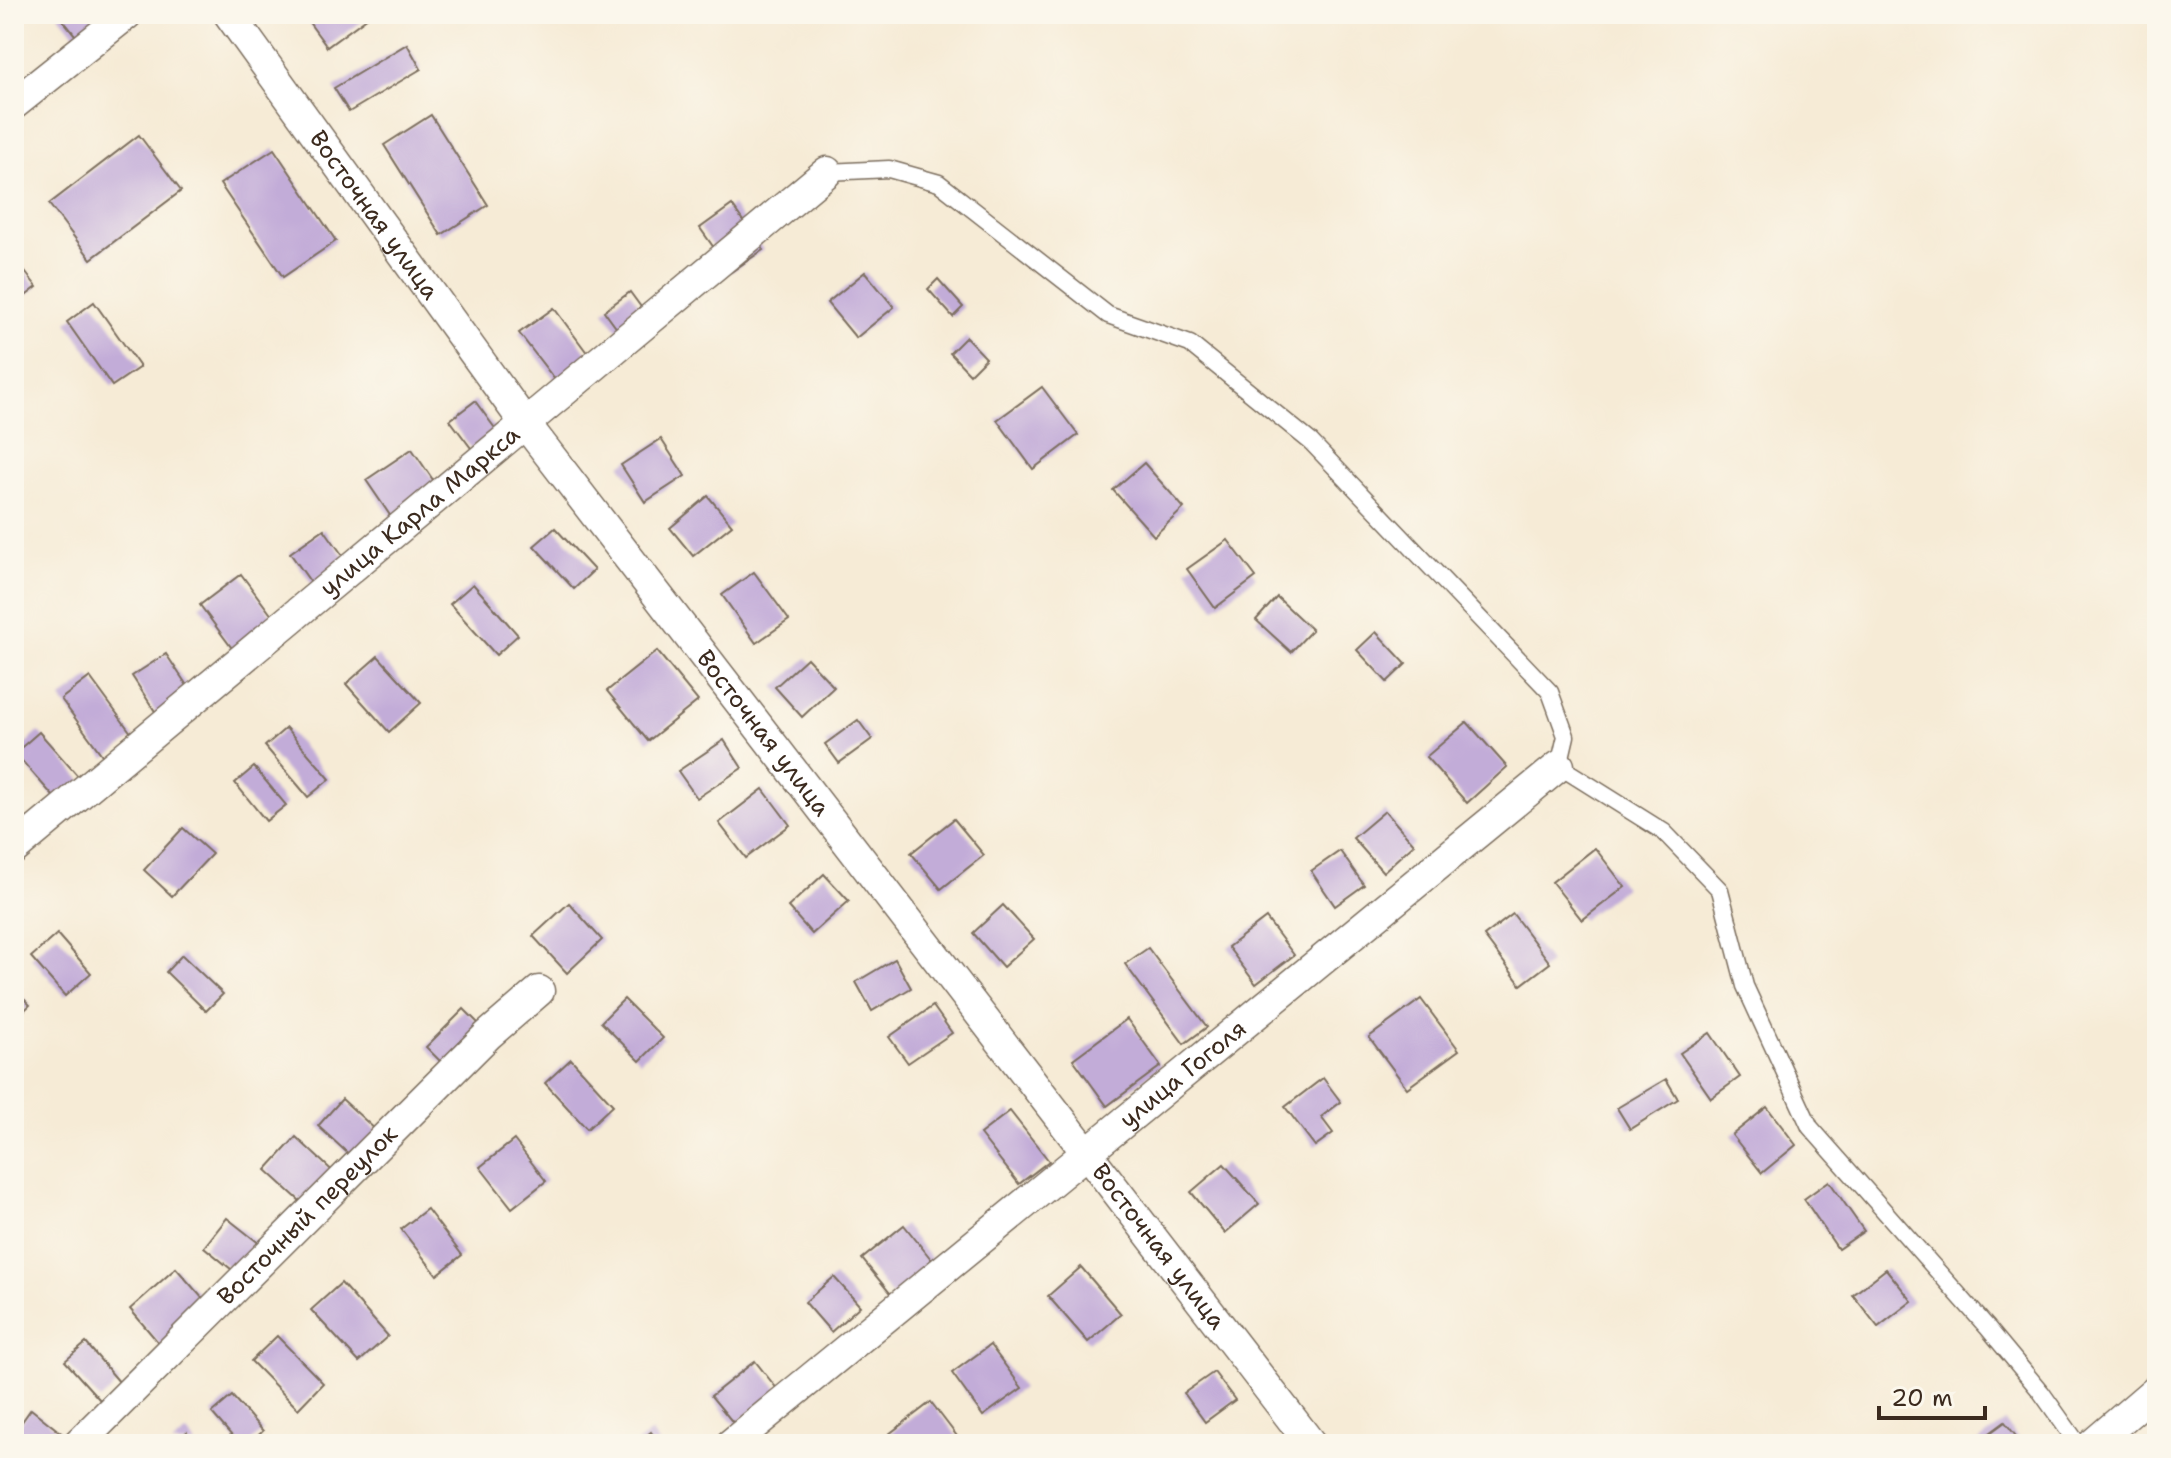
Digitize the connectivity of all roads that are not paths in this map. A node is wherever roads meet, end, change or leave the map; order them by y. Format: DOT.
graph roads {
  1 [pos="127,14"];
  2 [pos="229,14"];
  3 [pos="14,104"];
  4 [pos="827,172"];
  5 [pos="524,422"];
  6 [pos="1559,766"];
  7 [pos="14,849"];
  8 [pos="539,991"];
  9 [pos="1087,1151"];
  10 [pos="2157,1389"];
  11 [pos="78,1444"];
  12 [pos="731,1444"];
  13 [pos="1311,1444"];
  14 [pos="2078,1444"];
  15 [pos="2093,1444"];
  1 -- 3 [label="street"];
  2 -- 5 [label="street, Восточная улица"];
  4 -- 5 [label="street, улица Карла Маркса"];
  4 -- 6 [label="lane"];
  5 -- 7 [label="street, улица Карла Маркса"];
  5 -- 9 [label="street, Восточная улица"];
  6 -- 9 [label="street, улица Гоголя"];
  6 -- 14 [label="lane"];
  8 -- 11 [label="street, Восточный переулок"];
  9 -- 12 [label="street, улица Гоголя"];
  9 -- 13 [label="street, Восточная улица"];
  10 -- 15 [label="street"];
}
